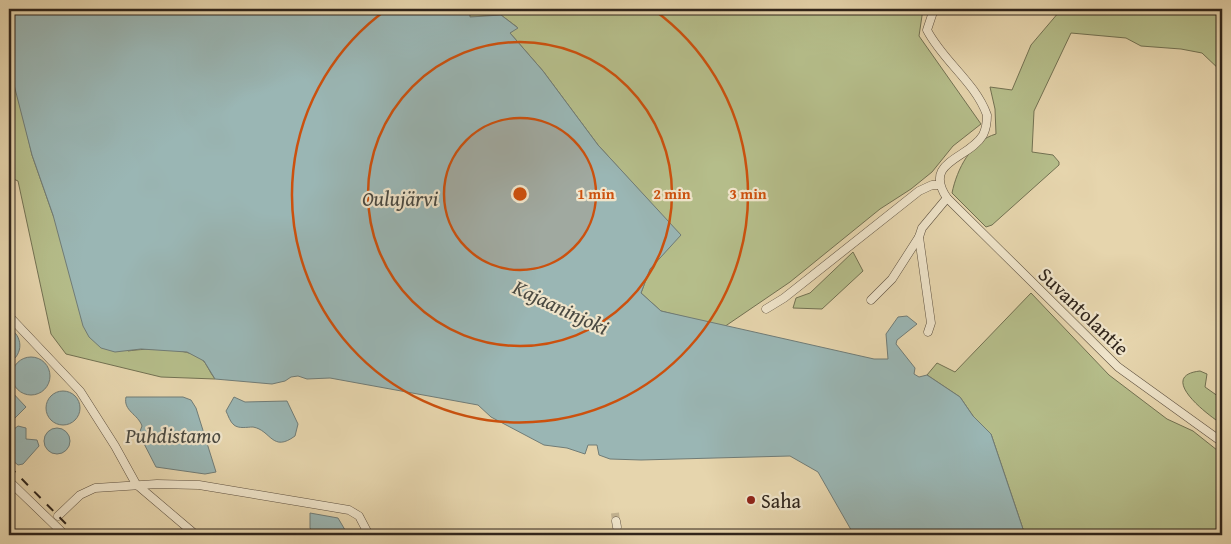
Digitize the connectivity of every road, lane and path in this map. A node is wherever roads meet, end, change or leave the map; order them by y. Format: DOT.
graph roads {
  1 [pos="934,9"];
  2 [pos="940,185"];
  3 [pos="947,198"];
  4 [pos="919,237"];
  5 [pos="871,300"];
  6 [pos="766,309"];
  7 [pos="9,316"];
  8 [pos="928,332"];
  9 [pos="1222,442"];
  10 [pos="9,481"];
  11 [pos="136,484"];
  12 [pos="58,516"];
  13 [pos="65,535"];
  14 [pos="196,535"];
  15 [pos="369,535"];
  1 -- 2 [label="street"];
  2 -- 3 [label="street, Suvantolantie"];
  2 -- 6 [label="street"];
  3 -- 4 [label="street"];
  3 -- 9 [label="street, Suvantolantie"];
  4 -- 5 [label="street"];
  4 -- 8 [label="street"];
  7 -- 11 [label="street"];
  10 -- 13 [label="street"];
  11 -- 12 [label="street"];
  11 -- 14 [label="street"];
  11 -- 15 [label="street"];
}
